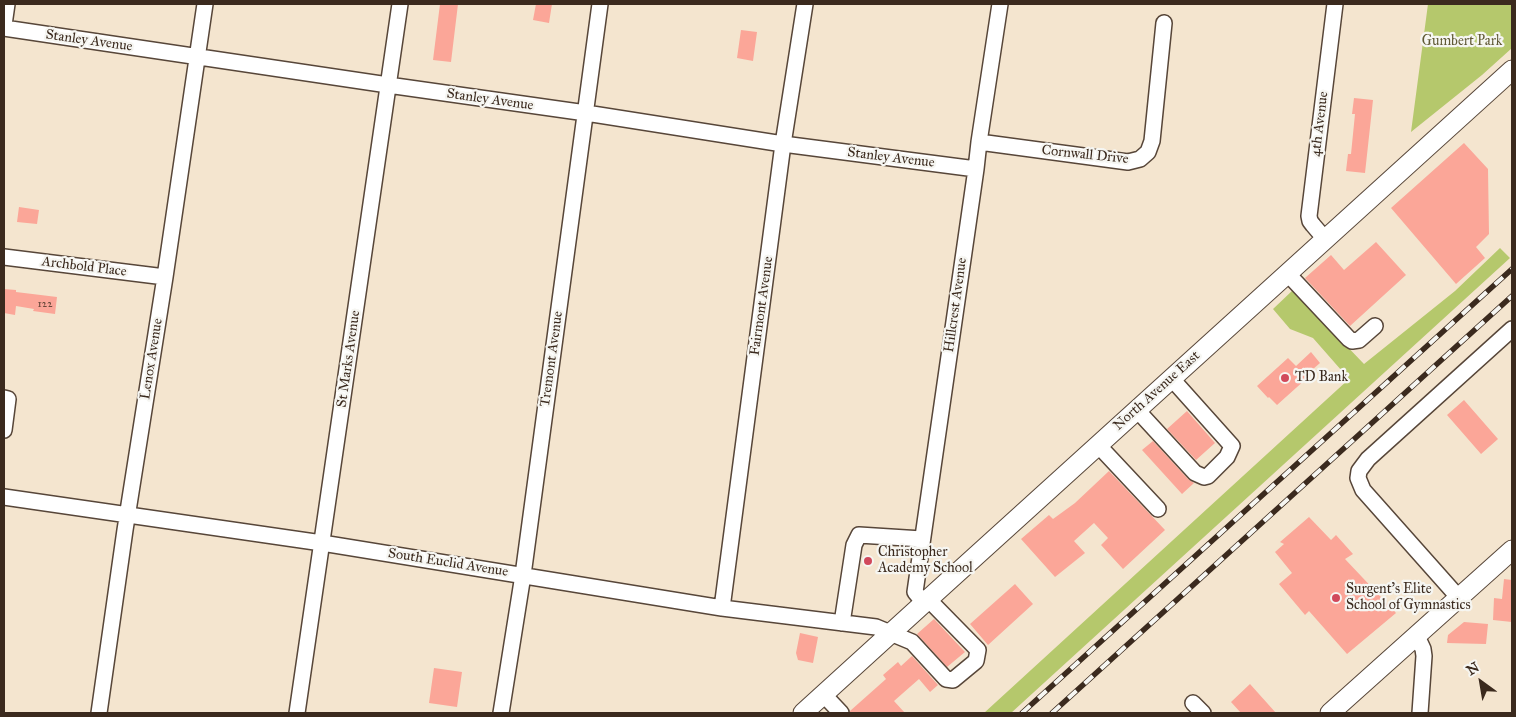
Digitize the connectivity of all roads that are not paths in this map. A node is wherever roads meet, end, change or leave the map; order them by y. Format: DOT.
graph roads {
  1 [pos="7,4"];
  2 [pos="205,4"];
  3 [pos="400,4"];
  4 [pos="600,4"];
  5 [pos="805,4"];
  6 [pos="1000,4"];
  7 [pos="1335,4"];
  8 [pos="1164,23"];
  9 [pos="4,27"];
  10 [pos="198,57"];
  11 [pos="1512,70"];
  12 [pos="388,86"];
  13 [pos="586,113"];
  14 [pos="979,142"];
  15 [pos="783,144"];
  16 [pos="976,169"];
  17 [pos="1326,239"];
  18 [pos="4,257"];
  19 [pos="1288,273"];
  20 [pos="165,277"];
  21 [pos="1375,326"];
  22 [pos="1512,329"];
  23 [pos="1172,378"];
  24 [pos="4,398"];
  25 [pos="1137,410"];
  26 [pos="4,430"];
  27 [pos="1098,445"];
  28 [pos="4,497"];
  29 [pos="1158,509"];
  30 [pos="127,515"];
  31 [pos="922,539"];
  32 [pos="322,543"];
  33 [pos="1512,550"];
  34 [pos="523,575"];
  35 [pos="1459,598"];
  36 [pos="926,601"];
  37 [pos="722,608"];
  38 [pos="842,623"];
  39 [pos="891,633"];
  40 [pos="1417,636"];
  41 [pos="824,695"];
  42 [pos="99,713"];
  43 [pos="298,713"];
  44 [pos="501,713"];
  45 [pos="803,713"];
  46 [pos="841,713"];
  47 [pos="1330,713"];
  48 [pos="1420,713"];
  1 -- 9 [label="street"];
  2 -- 10 [label="street, Lenox Avenue"];
  3 -- 12 [label="street, St Marks Avenue"];
  4 -- 13 [label="street, Tremont Avenue"];
  5 -- 15 [label="street, Fairmont Avenue"];
  6 -- 14 [label="street, Hillcrest Avenue"];
  7 -- 17 [label="street, 4th Avenue"];
  8 -- 14 [label="street, Cornwall Drive"];
  9 -- 10 [label="street, Stanley Avenue"];
  10 -- 12 [label="street, Stanley Avenue"];
  10 -- 20 [label="street, Lenox Avenue"];
  11 -- 17 [label="main road, North Avenue East"];
  12 -- 13 [label="street, Stanley Avenue"];
  12 -- 32 [label="street, St Marks Avenue"];
  13 -- 15 [label="street, Stanley Avenue"];
  13 -- 34 [label="street, Tremont Avenue"];
  14 -- 16 [label="street, Hillcrest Avenue"];
  15 -- 16 [label="street, Stanley Avenue"];
  15 -- 37 [label="street, Fairmont Avenue"];
  16 -- 31 [label="street, Hillcrest Avenue"];
  17 -- 19 [label="main road, North Avenue East"];
  18 -- 20 [label="street, Archbold Place"];
  19 -- 21 [label="street"];
  19 -- 23 [label="main road, North Avenue East"];
  20 -- 30 [label="street, Lenox Avenue"];
  22 -- 35 [label="street"];
  23 -- 25 [label="main road, North Avenue East"];
  23 -- 25 [label="street"];
  24 -- 26 [label="street"];
  25 -- 27 [label="main road, North Avenue East"];
  27 -- 29 [label="street"];
  27 -- 36 [label="main road, North Avenue East"];
  28 -- 30 [label="street, South Euclid Avenue"];
  30 -- 32 [label="street, South Euclid Avenue"];
  30 -- 42 [label="street, Lenox Avenue"];
  31 -- 36 [label="street, Hillcrest Avenue"];
  31 -- 38 [label="street"];
  32 -- 34 [label="street, South Euclid Avenue"];
  32 -- 43 [label="street, St Marks Avenue"];
  33 -- 35 [label="main road"];
  34 -- 37 [label="street, South Euclid Avenue"];
  34 -- 44 [label="street, Tremont Avenue"];
  35 -- 40 [label="main road"];
  36 -- 39 [label="main road, North Avenue East"];
  36 -- 39 [label="street, South Euclid Avenue"];
  37 -- 38 [label="street, South Euclid Avenue"];
  38 -- 39 [label="street, South Euclid Avenue"];
  39 -- 41 [label="main road, North Avenue East"];
  40 -- 47 [label="main road"];
  40 -- 48 [label="street"];
  41 -- 45 [label="main road, North Avenue East"];
  41 -- 46 [label="street"];
}
